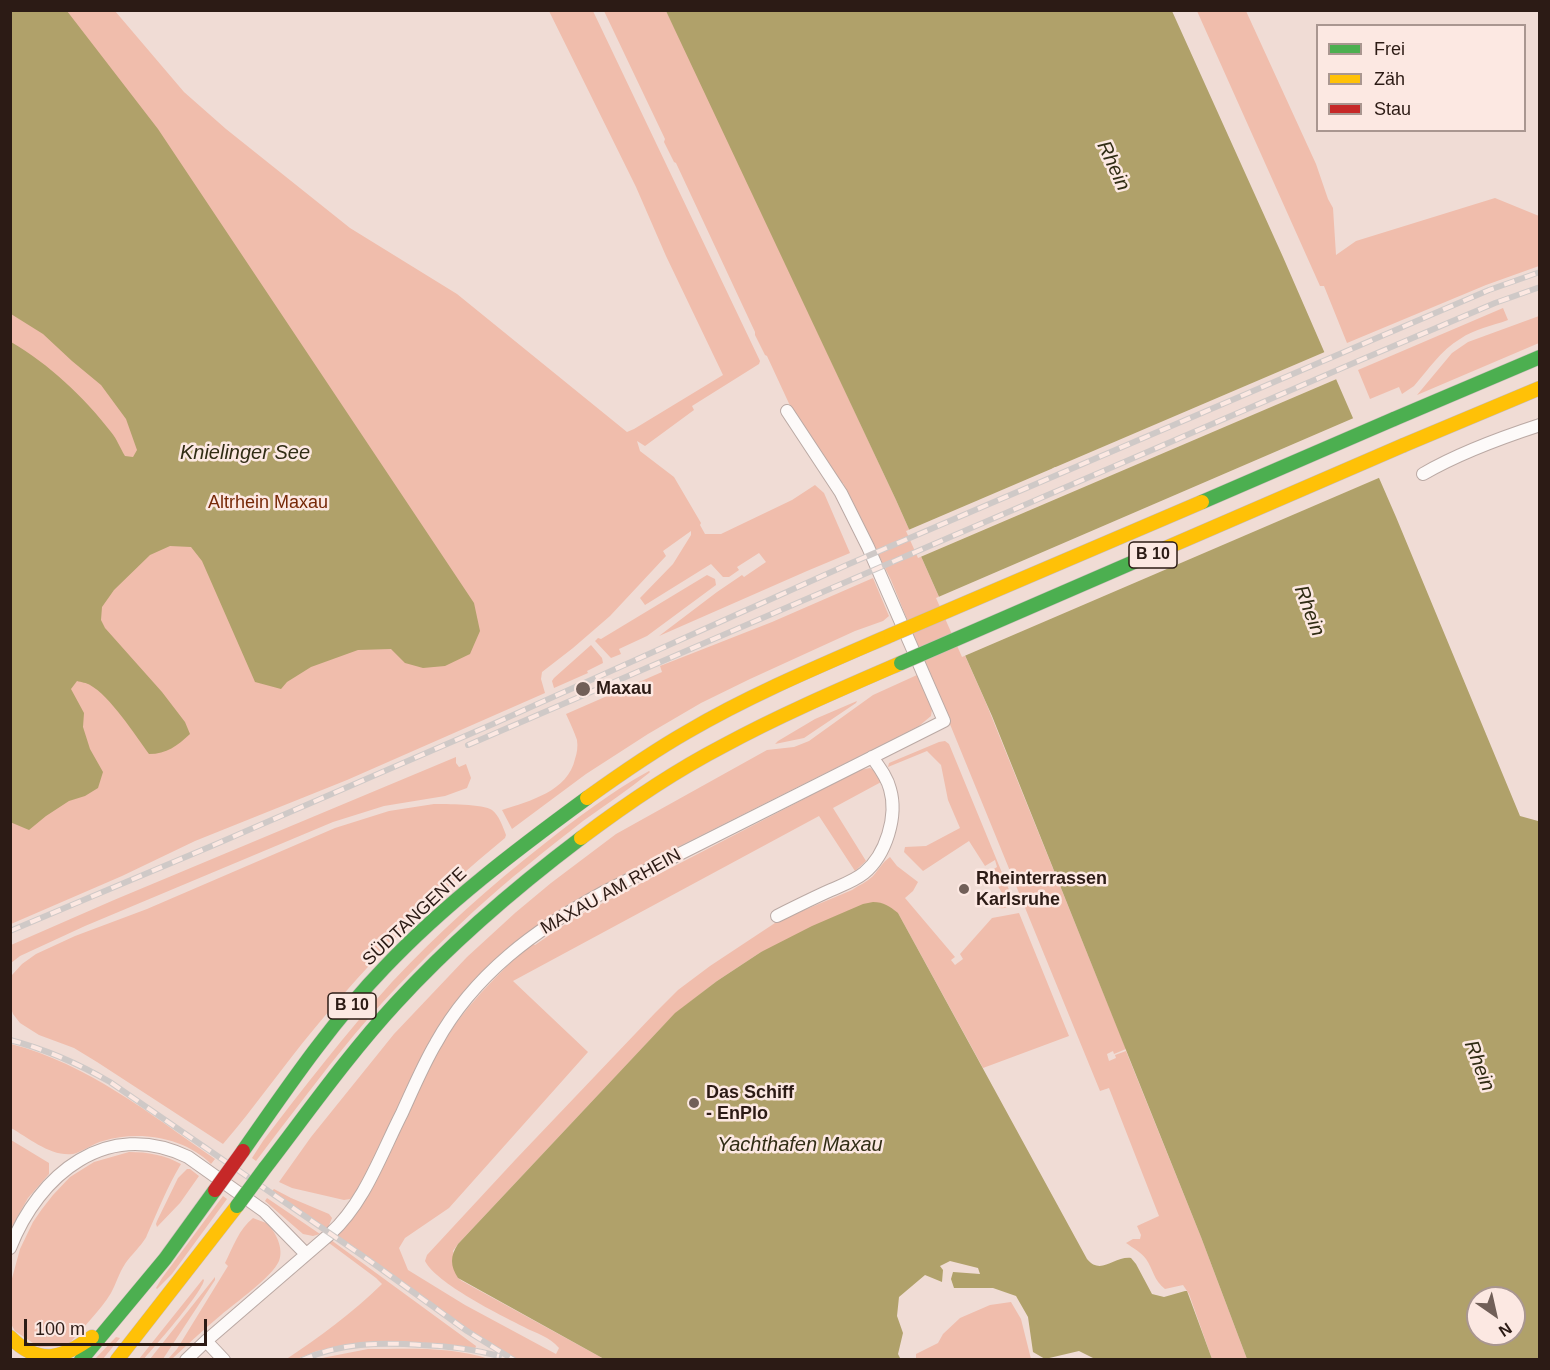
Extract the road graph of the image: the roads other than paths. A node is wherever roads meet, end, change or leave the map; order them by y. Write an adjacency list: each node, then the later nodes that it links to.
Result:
1 (1539, 357): 10 (highway, SÜDTANGENTE / B 10, bridge)
2 (1539, 388): 14 (highway, B 10, bridge)
3 (787, 411): 6 (street, MAXAU AM RHEIN)
4 (1539, 425): 5 (street)
5 (1423, 474)
6 (872, 757): 7 (street); 9 (street, MAXAU AM RHEIN)
7 (777, 916)
8 (10, 1248): 9 (street)
9 (306, 1254): 12 (street, MAXAU AM RHEIN)
10 (116, 1319): 11 (highway); 13 (highway, SÜDTANGENTE / B 10)
11 (10, 1337)
12 (206, 1341): 15 (street, MAXAU AM RHEIN); 16 (street)
13 (81, 1359)
14 (117, 1359)
15 (186, 1359)
16 (224, 1359)

